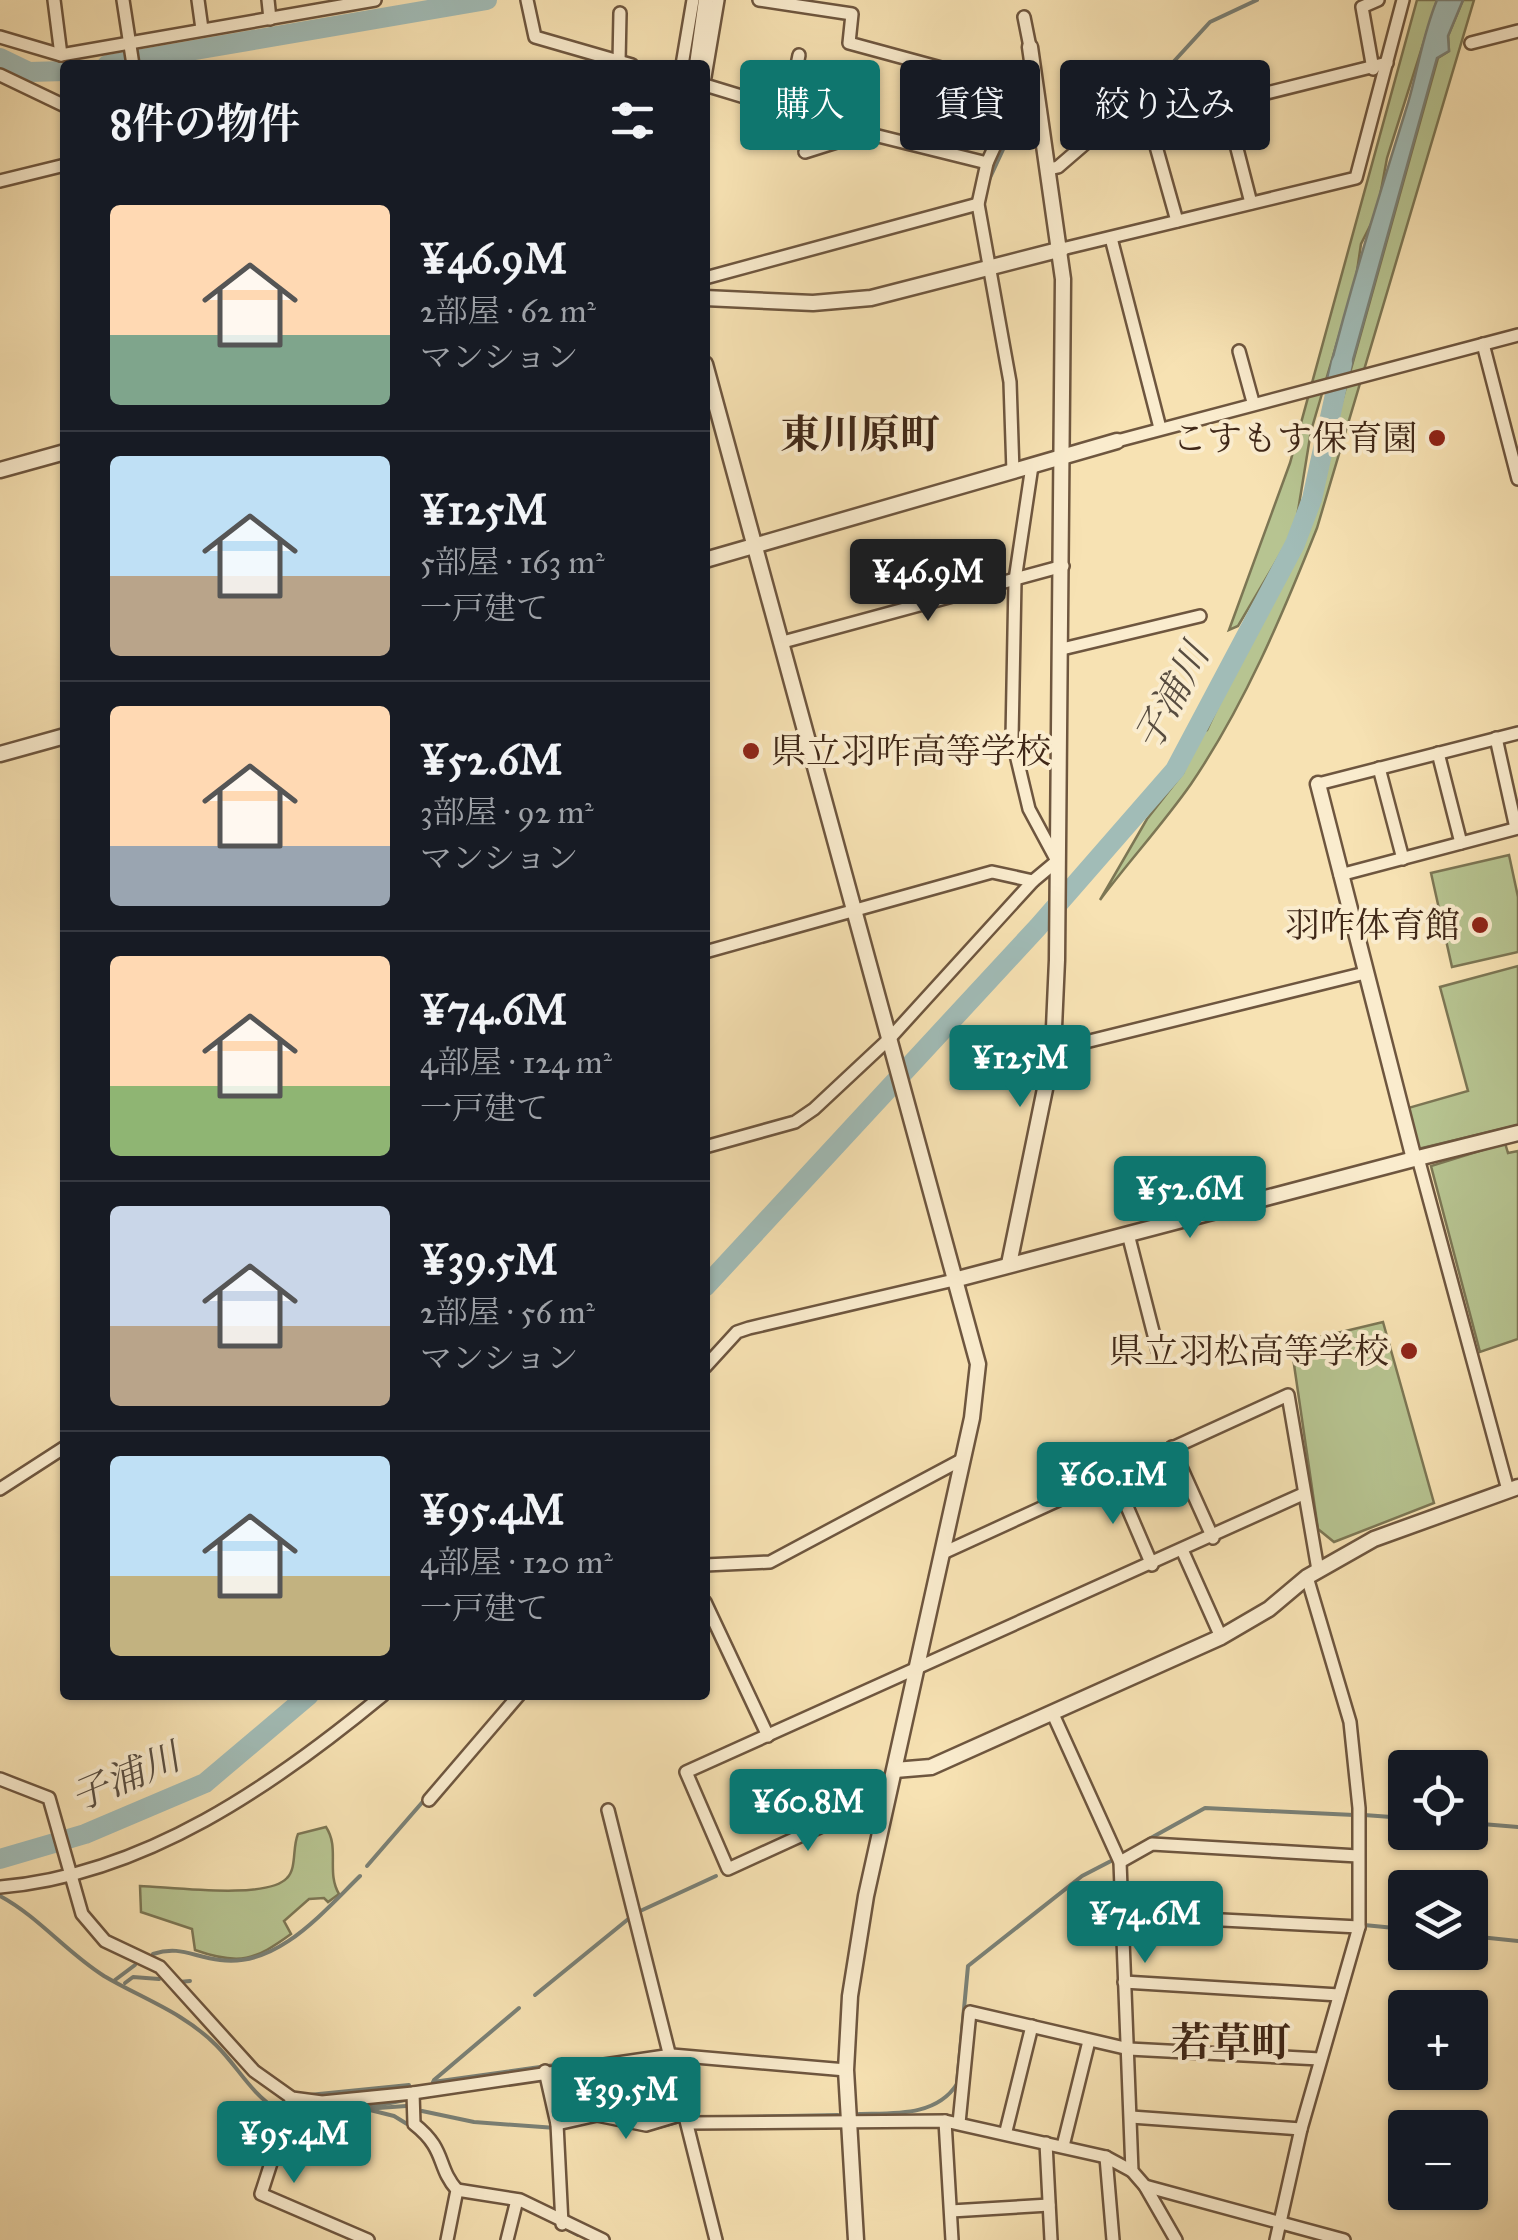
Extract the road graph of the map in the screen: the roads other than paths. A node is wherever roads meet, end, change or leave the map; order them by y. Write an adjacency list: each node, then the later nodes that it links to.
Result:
1 (54, 0): 22 (street)
2 (122, 0): 20 (street)
3 (198, 0): 16 (street)
4 (268, 0): 15 (street)
5 (375, 0): 15 (street)
6 (693, 0): 27 (street)
7 (706, 0): 28 (street)
8 (718, 0): 29 (street)
9 (760, 0): 31 (street)
10 (1378, 0): 34 (street)
11 (1403, 0): 33 (street)
12 (528, 4): 25 (street)
13 (620, 14): 26 (street)
14 (1024, 17): 21 (street)
15 (270, 19): 16 (street)
16 (202, 29): 20 (street)
17 (1518, 31): 19 (street)
18 (0, 37): 22 (street)
19 (1472, 42)
20 (130, 44): 22 (street); 24 (street)
21 (1030, 46): 32 (street)
22 (61, 55)
23 (798, 55): 30 (street)
24 (133, 60)
25 (616, 60)
26 (626, 60)
27 (683, 60)
28 (698, 60)
29 (708, 60)
30 (797, 60)
31 (910, 60)
32 (1032, 60)
33 (1387, 63): 34 (street); 52 (street)
34 (1373, 68): 38 (street)
35 (0, 74): 39 (street)
36 (710, 83): 37 (street)
37 (740, 93)
38 (1270, 95)
39 (60, 104)
40 (1040, 110): 50 (street)
41 (880, 137): 48 (street)
42 (812, 150): 47 (street)
43 (993, 150): 48 (street)
44 (1078, 150): 50 (street)
45 (1157, 150): 54 (street)
46 (1238, 150): 52 (street)
47 (806, 152)
48 (987, 163): 53 (street)
49 (60, 166): 51 (street)
50 (1050, 168): 56 (street)
51 (0, 181)
52 (1252, 203): 54 (street)
53 (978, 204): 57 (street); 58 (street)
54 (1176, 221): 55 (street)
55 (1111, 238): 56 (street); 65 (street)
56 (1062, 249): 57 (street); 68 (street)
57 (991, 269): 59 (street); 71 (street)
58 (710, 277)
59 (710, 298)
60 (1518, 335): 61 (street)
61 (1483, 344): 64 (street); 72 (street)
62 (1240, 351): 64 (street)
63 (710, 382): 73 (street)
64 (1254, 402): 65 (street)
65 (1160, 428): 66 (street)
66 (1117, 441): 68 (street)
67 (60, 453): 70 (street)
68 (1063, 456): 69 (street); 75 (street)
69 (1032, 466): 71 (street); 76 (street)
70 (0, 470)
71 (1013, 472): 73 (street)
72 (1518, 479)
73 (756, 547): 74 (street); 78 (street)
74 (710, 559)
75 (1063, 566): 76 (street); 79 (street)
76 (1016, 580): 78 (street); 90 (street)
77 (1200, 616): 79 (street)
78 (783, 642): 93 (street)
79 (1062, 649): 90 (street)
80 (1518, 733): 82 (street)
81 (60, 737): 84 (street)
82 (1496, 738): 83 (street); 87 (street)
83 (1438, 753): 85 (street); 88 (street)
84 (0, 754)
85 (1379, 768): 86 (street); 89 (street)
86 (1318, 784): 91 (street)
87 (1517, 828): 88 (street)
88 (1461, 842): 89 (street)
89 (1403, 858): 91 (street)
90 (1058, 861): 92 (street); 97 (street)
91 (1340, 875): 95 (street)
92 (1032, 881): 93 (street); 96 (street)
93 (855, 912): 94 (street); 96 (street)
94 (710, 951)
95 (1365, 973): 97 (street); 100 (street)
96 (891, 1043): 99 (street); 103 (street)
97 (1053, 1050): 102 (street)
98 (1518, 1133): 100 (street)
99 (710, 1146)
100 (1416, 1159): 101 (street); 111 (street)
101 (1128, 1234): 102 (street); 104 (street)
102 (1008, 1264): 103 (street)
103 (954, 1280): 105 (street); 108 (street)
104 (1158, 1350)
105 (710, 1357)
106 (1172, 1447): 109 (street); 112 (street); 113 (street)
107 (60, 1450): 110 (street)
108 (963, 1459): 115 (street); 117 (street)
109 (1113, 1474): 115 (street); 116 (street)
110 (0, 1488)
111 (1513, 1489): 118 (street)
112 (1303, 1494): 113 (street); 118 (street)
113 (1213, 1538): 114 (street)
114 (1183, 1552): 116 (street); 120 (street)
115 (942, 1554): 121 (street)
116 (1152, 1565): 121 (street)
117 (710, 1566)
118 (1312, 1573): 120 (street); 131 (street)
119 (710, 1613): 125 (street)
120 (1221, 1637): 124 (street)
121 (916, 1671): 125 (street); 126 (street)
122 (377, 1700): 133 (street)
123 (515, 1700): 128 (street)
124 (1052, 1712): 126 (street); 132 (street)
125 (768, 1736): 129 (street)
126 (895, 1770): 129 (street)
127 (0, 1779): 133 (street)
128 (429, 1800)
129 (886, 1809): 144 (street)
130 (608, 1810): 142 (street)
131 (1358, 1856): 132 (street); 136 (street)
132 (1120, 1862): 135 (street)
133 (70, 1872): 134 (street); 147 (street)
134 (0, 1886)
135 (1123, 1916): 136 (street); 137 (street)
136 (1358, 1927): 138 (street)
137 (1124, 1982): 138 (street); 141 (street)
138 (1338, 1995): 143 (street)
139 (1032, 2026): 140 (street); 152 (street); 155 (street)
140 (1089, 2042): 141 (street); 157 (street)
141 (1128, 2049): 143 (street); 148 (street)
142 (672, 2056): 144 (street); 145 (street); 149 (street)
143 (1320, 2059): 154 (street)
144 (846, 2070): 151 (street)
145 (545, 2071): 146 (street); 153 (street)
146 (413, 2093): 147 (street); 161 (street)
147 (292, 2098): 168 (street)
148 (1132, 2117): 154 (street); 159 (street)
149 (687, 2118): 151 (street); 153 (street); 172 (street)
150 (945, 2120): 151 (street); 152 (street); 164 (street)
151 (848, 2122): 173 (street)
152 (959, 2122): 155 (street)
153 (558, 2124): 165 (street)
154 (1301, 2129): 166 (street)
155 (1006, 2131): 156 (street)
156 (1046, 2143): 157 (street); 163 (street)
157 (1063, 2146): 158 (street)
158 (1106, 2158): 159 (street); 176 (street)
159 (1132, 2172): 160 (street)
160 (1145, 2186): 166 (street); 177 (street)
161 (457, 2190): 162 (street); 169 (street)
162 (517, 2200): 165 (street); 170 (street)
163 (1049, 2205): 164 (street); 175 (street)
164 (950, 2211): 174 (street)
165 (562, 2224): 167 (street)
166 (1277, 2224): 178 (street); 179 (street)
167 (581, 2236): 171 (street)
168 (368, 2240)
169 (447, 2240)
170 (507, 2240)
171 (603, 2240)
172 (716, 2240)
173 (856, 2240)
174 (952, 2240)
175 (1051, 2240)
176 (1113, 2240)
177 (1176, 2240)
178 (1276, 2240)
179 (1344, 2240)

